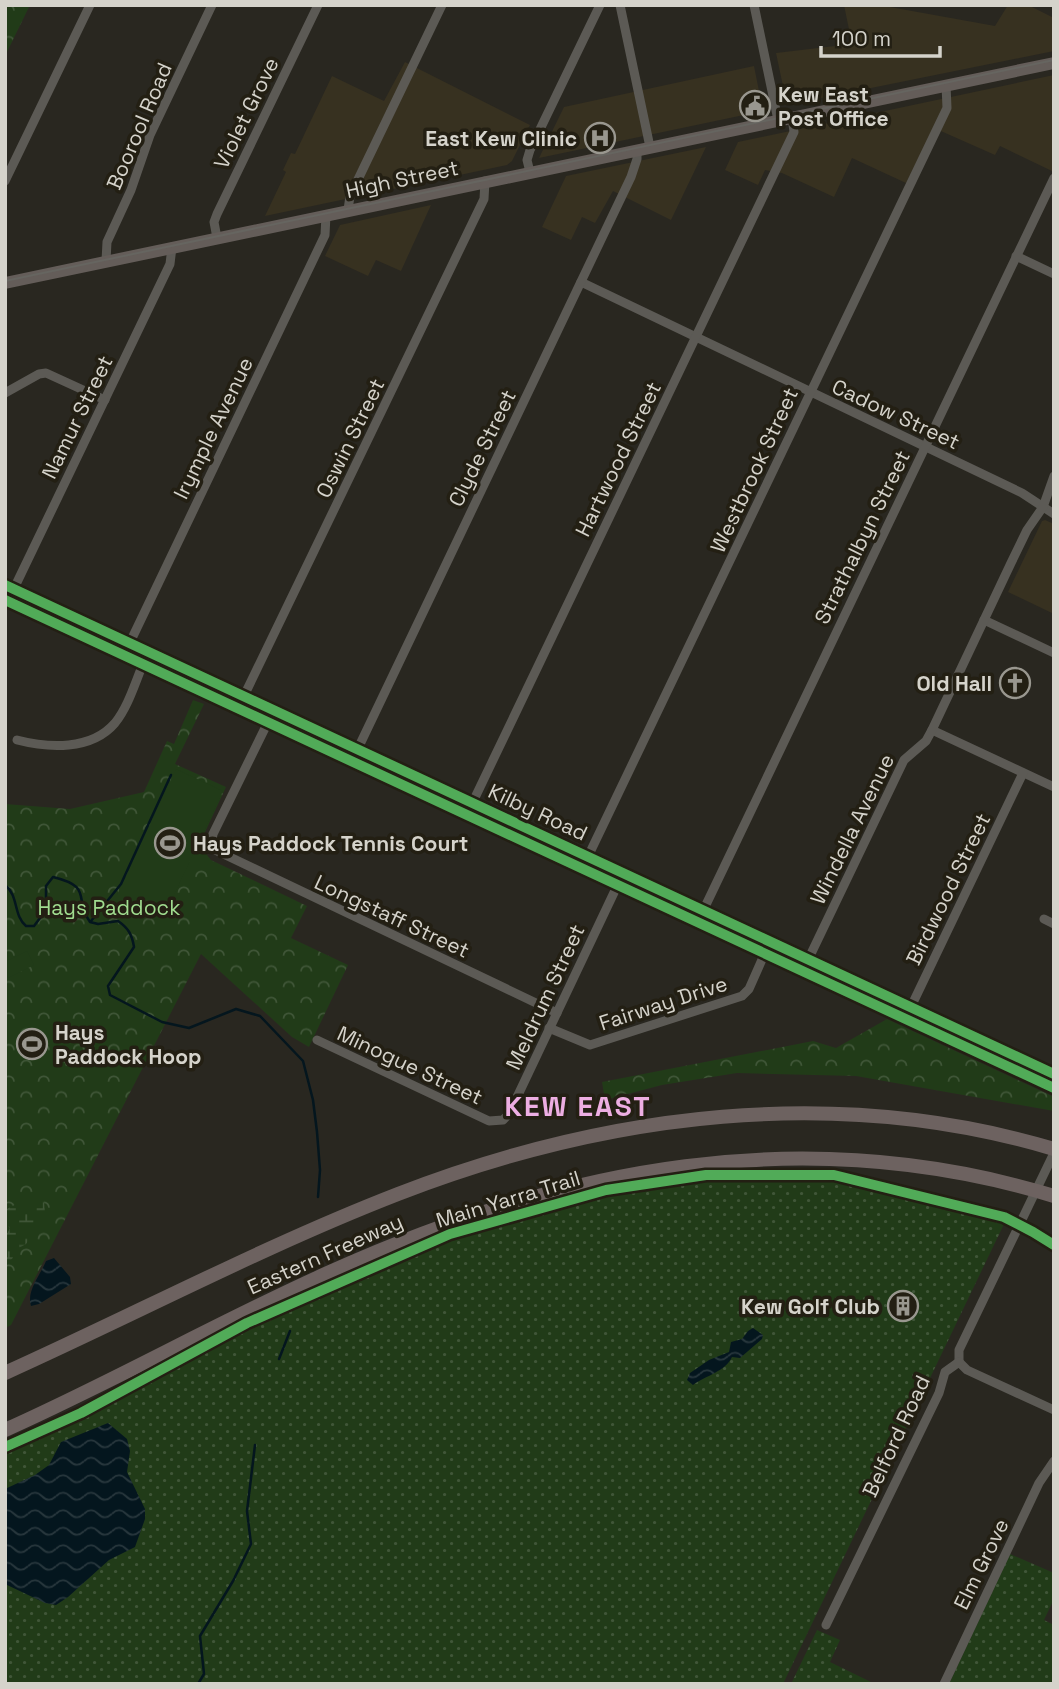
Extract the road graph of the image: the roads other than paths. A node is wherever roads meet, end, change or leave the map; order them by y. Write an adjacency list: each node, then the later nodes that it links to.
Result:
1 (90, 5): 16 (street)
2 (318, 5): 20 (street, Violet Grove)
3 (442, 5): 18 (street)
4 (600, 5): 14 (street)
5 (621, 5): 12 (street)
6 (754, 5): 11 (street)
7 (211, 6): 23 (street, Boorool Road)
8 (1054, 63): 9 (main road, High Street)
9 (946, 85): 10 (main road, High Street); 29 (street, Westbrook Street)
10 (793, 117): 11 (main road, High Street); 27 (street, Hartwood Street)
11 (778, 120): 12 (main road, High Street)
12 (650, 147): 13 (main road, High Street)
13 (637, 150): 14 (main road, High Street); 25 (street, Clyde Street)
14 (530, 172): 17 (main road, High Street)
15 (1054, 178): 22 (street, Strathalbyn Street)
16 (5, 181)
17 (485, 181): 18 (main road, High Street); 42 (street, Oswin Street)
18 (348, 210): 19 (main road, High Street)
19 (326, 215): 20 (main road, High Street); 38 (street, Irymple Avenue)
20 (217, 238): 21 (main road, High Street)
21 (172, 247): 23 (main road, High Street); 30 (street, Namur Street)
22 (1016, 256): 24 (street); 31 (street, Strathalbyn Street)
23 (106, 261): 26 (main road, High Street)
24 (1054, 274)
25 (580, 282): 27 (street, Cadow Street); 47 (street, Clyde Street)
26 (5, 283)
27 (695, 337): 29 (street, Cadow Street); 51 (street, Hartwood Street)
28 (5, 393): 30 (street)
29 (810, 393): 31 (street, Cadow Street); 53 (street, Westbrook Street)
30 (105, 400): 35 (street, Namur Street)
31 (925, 447): 33 (street, Cadow Street); 57 (street, Strathalbyn Street)
32 (1053, 477): 33 (street, Windella Avenue)
33 (1040, 504): 34 (street, Cadow Street); 37 (street, Windella Avenue)
34 (1054, 514)
35 (10, 587): 36 (street, Namur Street); 38 (street, Kilby Road)
36 (7, 601): 40 (street, Kilby Road)
37 (984, 620): 39 (street); 45 (street, Windella Avenue)
38 (129, 642): 40 (street, Irymple Avenue); 42 (street, Kilby Road)
39 (1054, 653)
40 (124, 655): 41 (street, Kilby Road)
41 (143, 664): 43 (street, Kilby Road); 46 (street)
42 (245, 696): 43 (street, Oswin Street); 47 (street, Kilby Road)
43 (236, 707): 44 (street, Kilby Road)
44 (268, 722): 48 (street, Kilby Road); 63 (street, Longstaff Street)
45 (932, 730): 49 (street); 61 (street, Windella Avenue)
46 (17, 740)
47 (357, 749): 48 (street, Clyde Street); 51 (street, Kilby Road)
48 (352, 761): 52 (street, Kilby Road)
49 (1023, 773): 50 (street); 62 (street, Birdwood Street)
50 (1054, 787)
51 (472, 803): 52 (street, Hartwood Street); 53 (street, Kilby Road)
52 (467, 815): 54 (street, Kilby Road)
53 (588, 857): 54 (street, Westbrook Street); 55 (street, Kilby Road)
54 (582, 869): 56 (street, Kilby Road)
55 (623, 873): 56 (street, Meldrum Street); 57 (street, Kilby Road)
56 (618, 886): 60 (street, Kilby Road); 63 (street, Meldrum Street)
57 (703, 911): 61 (street, Kilby Road)
58 (1044, 919): 59 (street)
59 (1054, 924)
60 (764, 955): 64 (street, Kilby Road); 65 (street, Fairway Drive)
61 (808, 960): 62 (street, Kilby Road)
62 (910, 1008): 64 (street, Birdwood Street); 67 (street, Kilby Road)
63 (557, 1013): 65 (street, Meldrum Street)
64 (904, 1020): 68 (street, Kilby Road)
65 (549, 1028): 69 (street, Meldrum Street)
66 (317, 1040): 69 (street, Minogue Street)
67 (1054, 1074)
68 (1054, 1088)
69 (489, 1121)
70 (1054, 1151): 72 (highway, Eastern Freeway); 73 (street, Belford Road)
71 (1054, 1196): 77 (highway, Eastern Freeway)
72 (108, 1325): 74 (highway); 75 (highway, Eastern Freeway)
73 (959, 1362): 76 (street); 79 (street, Belford Road)
74 (5, 1364)
75 (5, 1373)
76 (1054, 1410)
77 (5, 1430)
78 (1054, 1461): 80 (street, Elm Grove)
79 (826, 1625)
80 (944, 1684)

